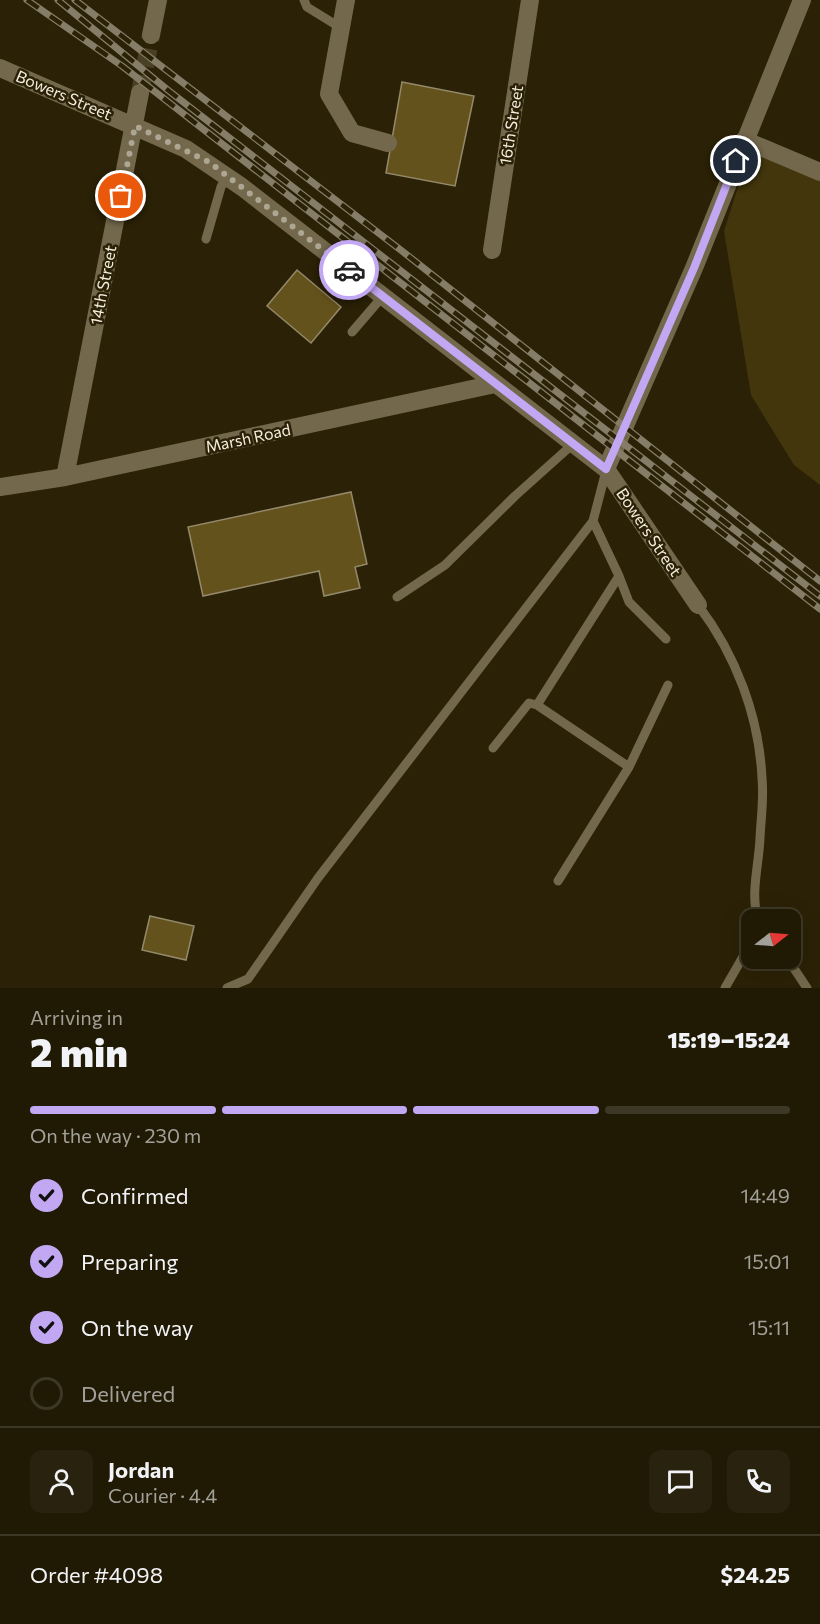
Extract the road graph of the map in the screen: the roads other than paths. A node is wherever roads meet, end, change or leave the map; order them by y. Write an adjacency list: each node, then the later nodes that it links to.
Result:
1 (158, 0): 7 (street)
2 (304, 0): 6 (lane)
3 (346, 0): 6 (street)
4 (530, 0): 16 (street, 16th Street)
5 (802, 0): 11 (street)
6 (341, 28): 12 (street)
7 (151, 35)
8 (0, 68): 10 (street, Bowers Street)
9 (140, 93): 10 (street, 14th Street)
10 (135, 126): 14 (street, Bowers Street); 22 (street, 14th Street)
11 (744, 140): 13 (street); 21 (street)
12 (388, 142)
13 (820, 172)
14 (227, 176): 15 (lane); 17 (street, Bowers Street)
15 (206, 239)
16 (492, 250)
17 (383, 296): 18 (lane); 19 (street, Bowers Street)
18 (352, 332)
19 (495, 384): 20 (street, Bowers Street); 22 (street, Marsh Road)
20 (573, 444): 21 (street, Bowers Street); 26 (lane)
21 (606, 469): 24 (lane); 27 (street, Bowers Street)
22 (65, 477): 23 (street, Marsh Road)
23 (0, 487)
24 (593, 521): 25 (lane); 37 (lane)
25 (619, 576): 28 (lane); 30 (lane)
26 (397, 597)
27 (698, 605): 34 (lane)
28 (666, 639)
29 (668, 685): 32 (lane)
30 (537, 705): 31 (lane); 32 (lane)
31 (492, 748)
32 (628, 767): 33 (lane)
33 (558, 881)
34 (756, 909)
35 (741, 960): 38 (lane)
36 (794, 969): 39 (lane)
37 (227, 988)
38 (724, 988)
39 (807, 988)

